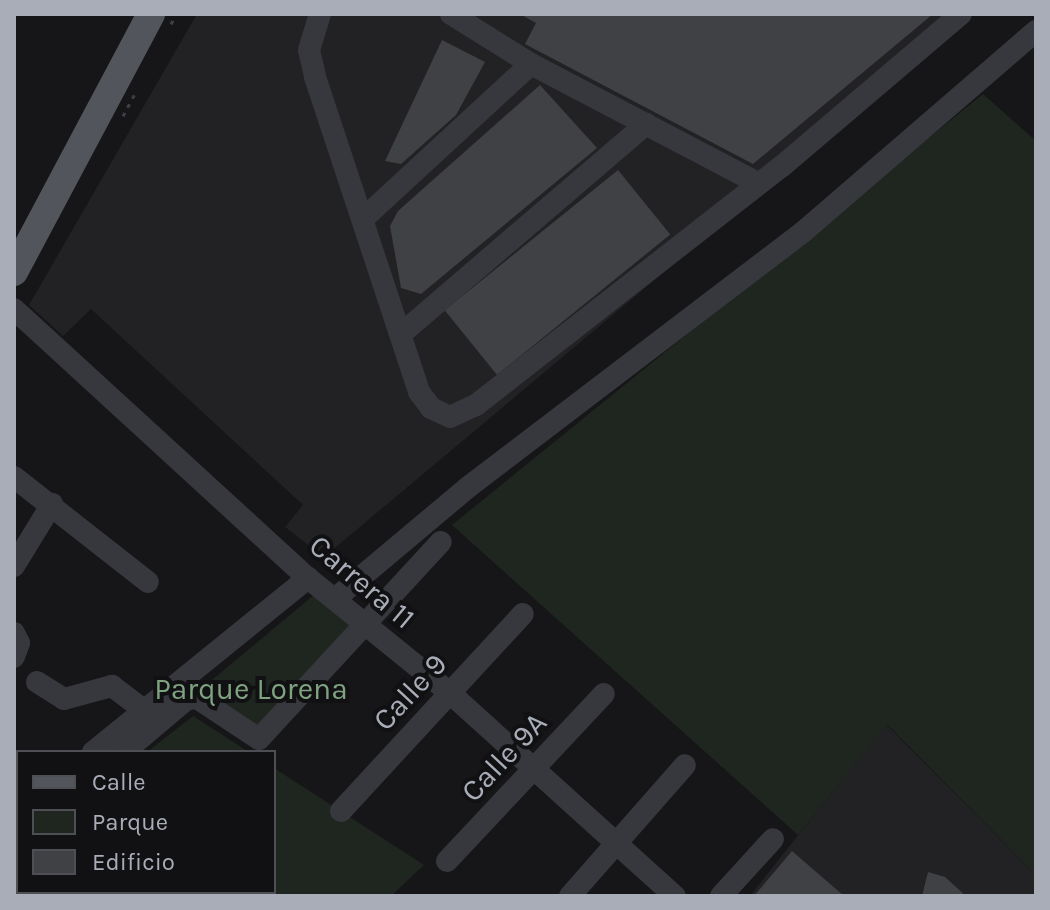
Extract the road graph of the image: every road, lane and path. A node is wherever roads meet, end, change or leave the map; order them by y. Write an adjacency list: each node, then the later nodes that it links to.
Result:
1 (151, 14): 10 (main road)
2 (320, 14): 9 (street)
3 (451, 14): 6 (street)
4 (961, 14): 8 (street)
5 (1036, 31): 19 (street)
6 (531, 64): 7 (street); 9 (street)
7 (646, 124): 8 (street); 12 (street)
8 (756, 182): 12 (street)
9 (364, 218): 12 (street)
10 (14, 272)
11 (14, 309): 17 (street, Carrera 11)
12 (401, 334)
13 (14, 477): 14 (street)
14 (52, 504): 16 (street); 18 (street)
15 (441, 542): 21 (street)
16 (14, 566)
17 (308, 578): 19 (street, Carrera 11); 27 (street)
18 (148, 582)
19 (336, 598): 21 (street, Carrera 11)
20 (523, 614): 25 (street, Calle 9)
21 (366, 626): 25 (street, Carrera 11); 29 (street)
22 (14, 633): 23 (street)
23 (14, 657)
24 (37, 682): 27 (street)
25 (450, 693): 31 (street, Carrera 11); 32 (street, Calle 9)
26 (604, 694): 31 (street, Calle 9A)
27 (145, 711): 28 (street)
28 (96, 750)
29 (126, 750)
30 (685, 765): 34 (street)
31 (534, 769): 34 (street, Carrera 11); 35 (street, Calle 9A)
32 (341, 811)
33 (773, 839): 38 (street)
34 (619, 845): 36 (street); 37 (street, Carrera 11)
35 (447, 861)
36 (570, 896)
37 (675, 896)
38 (721, 896)

